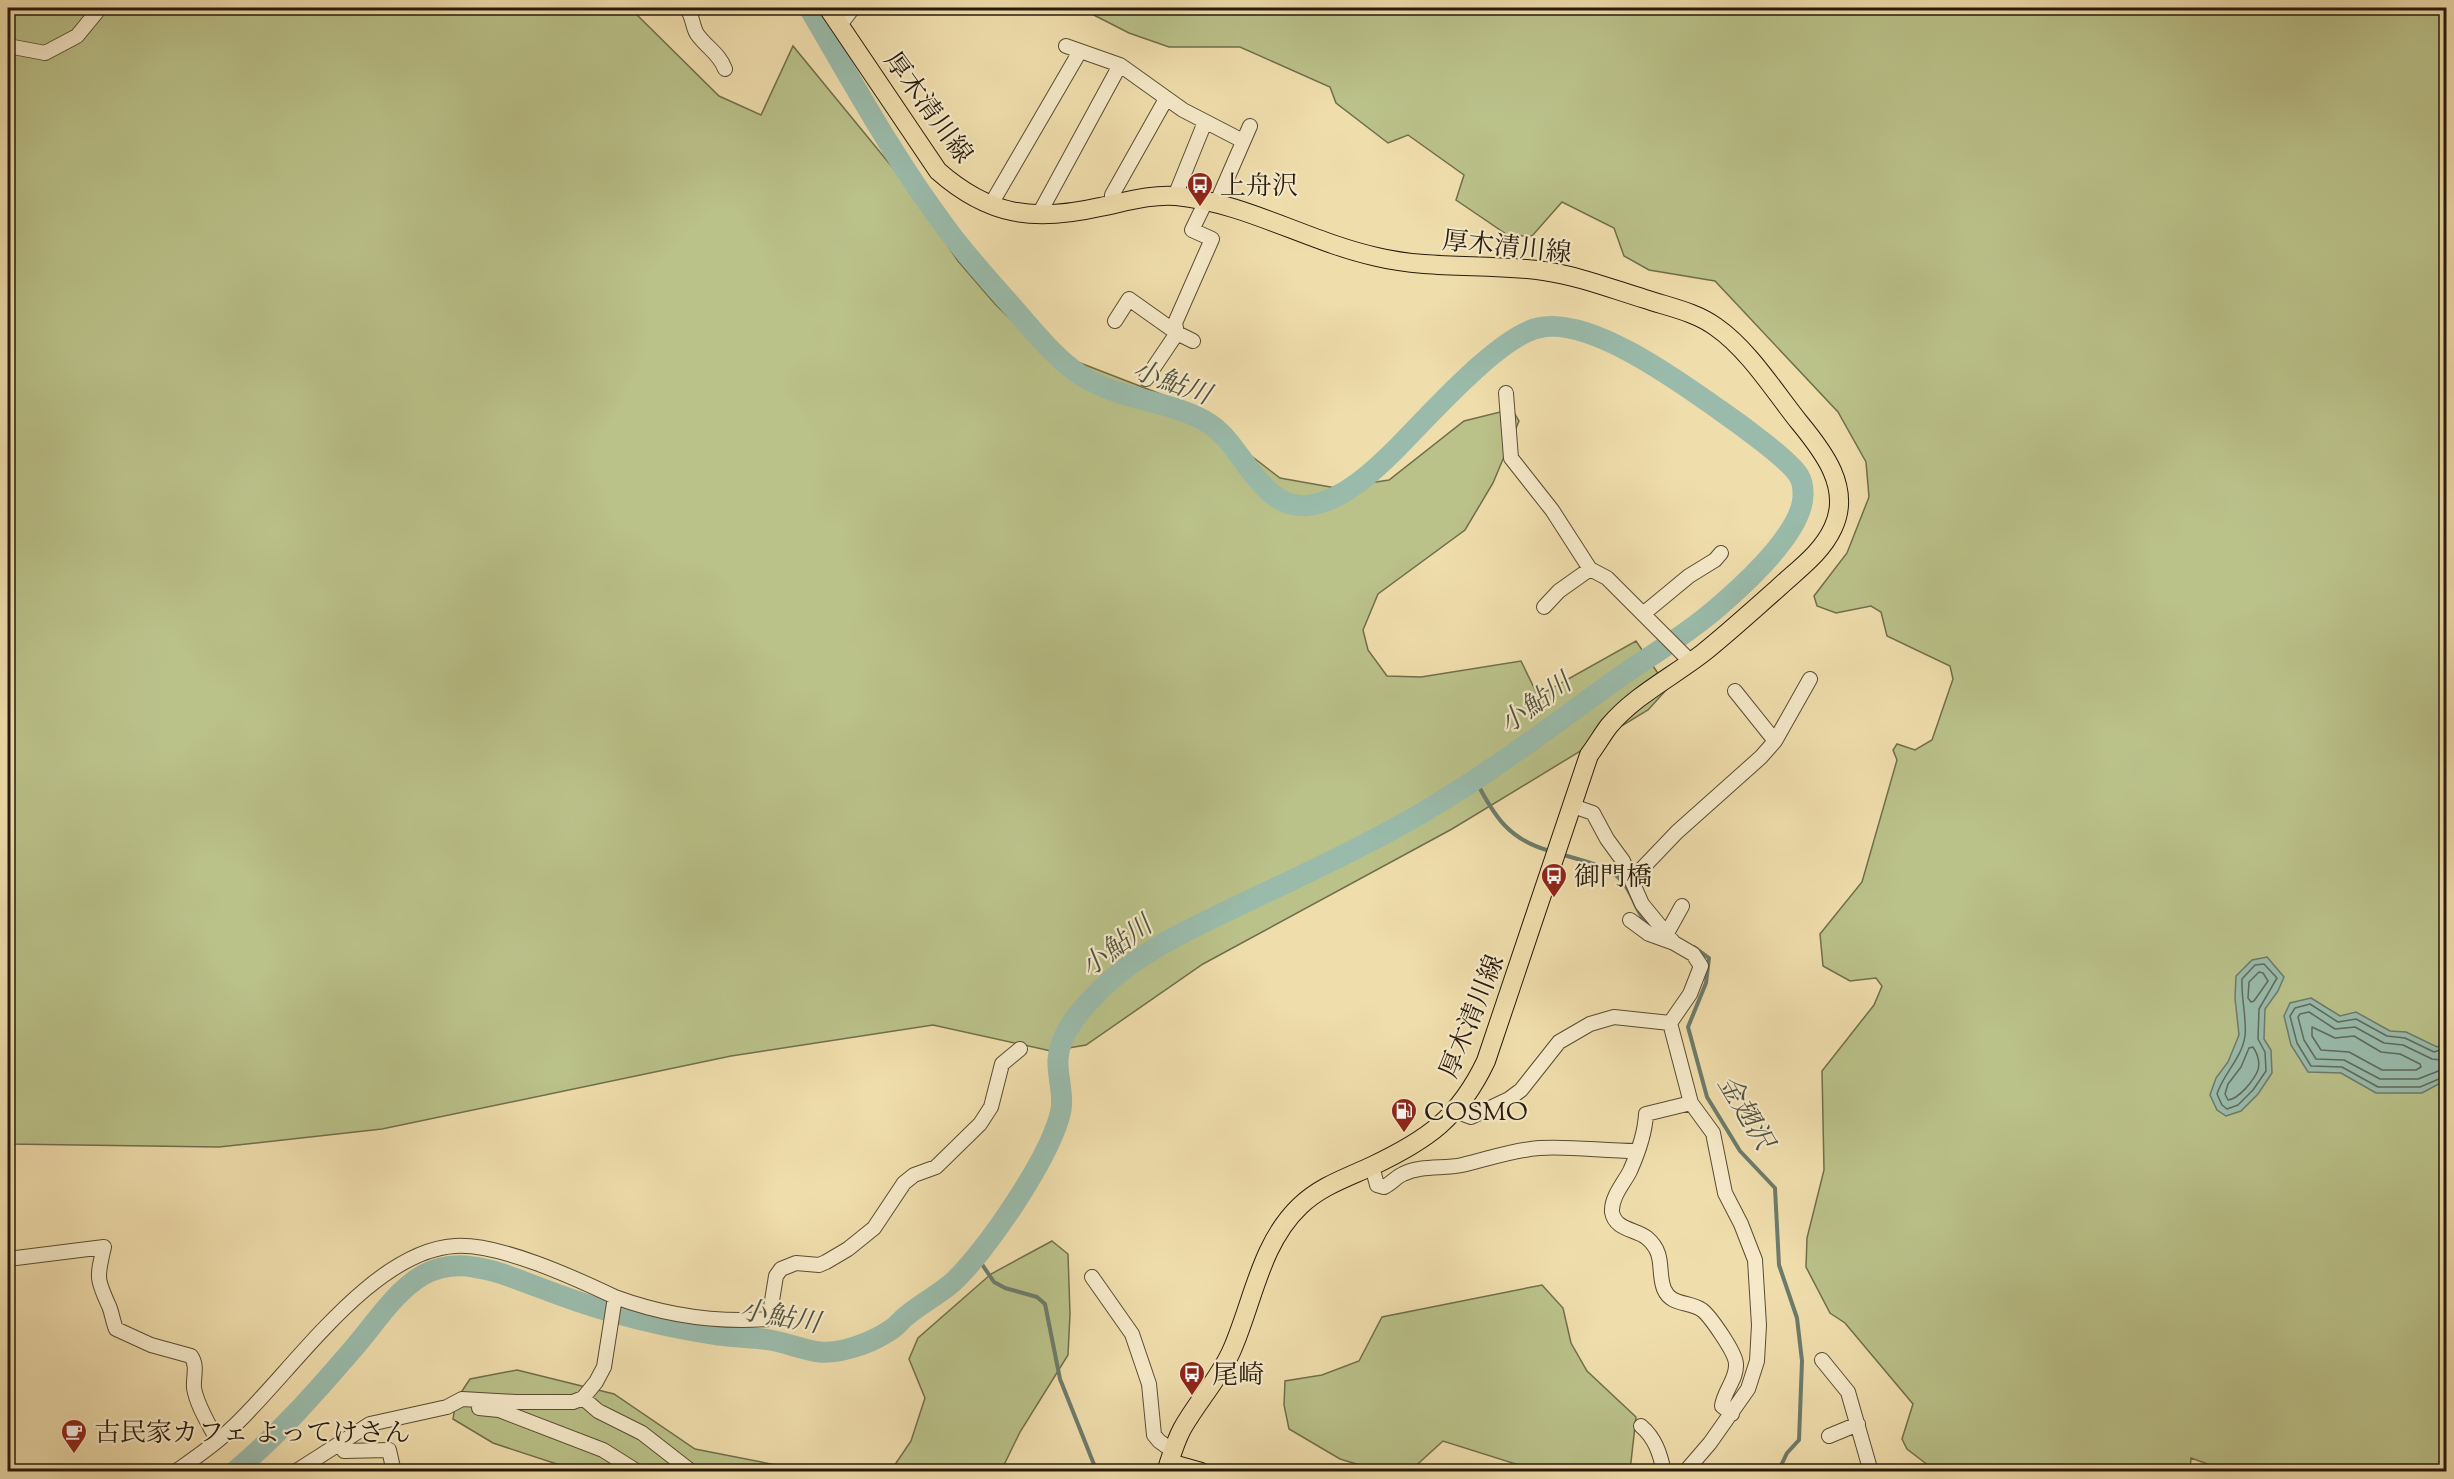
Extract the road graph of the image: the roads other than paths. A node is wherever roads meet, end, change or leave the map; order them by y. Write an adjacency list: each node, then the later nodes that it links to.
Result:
1 (100, 8): 6 (street)
2 (686, 8): 10 (street)
3 (828, 8): 5 (main road, 厚木清川線)
4 (853, 8): 5 (street)
5 (840, 26): 18 (main road, 厚木清川線)
6 (8, 46)
7 (1066, 46): 8 (street)
8 (1079, 52): 9 (street); 18 (street)
9 (1120, 66): 11 (street); 19 (street)
10 (725, 69)
11 (1166, 99): 12 (street); 17 (street)
12 (1205, 122): 14 (street); 15 (street)
13 (1250, 126): 14 (street)
14 (1243, 141): 16 (street)
15 (1176, 196): 16 (main road, 厚木清川線); 17 (main road, 厚木清川線)
16 (1211, 202): 21 (street); 29 (main road, 厚木清川線)
17 (1112, 204): 19 (main road, 厚木清川線)
18 (990, 206): 19 (main road, 厚木清川線)
19 (1039, 214)
20 (1115, 321): 21 (street)
21 (1176, 333): 22 (street); 23 (street)
22 (1193, 341)
23 (1146, 379)
24 (1506, 393): 26 (street)
25 (1721, 553): 28 (street)
26 (1590, 569): 27 (street); 28 (street)
27 (1544, 607)
28 (1645, 616): 29 (street)
29 (1691, 662): 33 (main road, 厚木清川線)
30 (1810, 679): 32 (street)
31 (1735, 692): 32 (street)
32 (1775, 741): 34 (street)
33 (1573, 806): 34 (street); 41 (main road, 厚木清川線)
34 (1632, 879): 37 (street)
35 (1682, 906): 37 (street)
36 (1630, 920): 37 (street)
37 (1671, 938): 38 (street)
38 (1671, 1023): 40 (street); 41 (street)
39 (1020, 1049): 46 (street)
40 (1691, 1103): 42 (street); 50 (street)
41 (1455, 1111): 43 (main road, 厚木清川線)
42 (1636, 1151): 43 (street); 50 (street)
43 (1372, 1166): 56 (main road, 厚木清川線)
44 (8, 1259): 54 (street)
45 (1092, 1277): 56 (street)
46 (615, 1298): 48 (street); 54 (street)
47 (1822, 1360): 51 (street)
48 (583, 1398): 49 (street); 61 (street)
49 (447, 1407): 58 (street); 60 (street)
50 (1732, 1414): 64 (street)
51 (1858, 1424): 53 (street); 65 (street)
52 (1641, 1425): 63 (street)
53 (1829, 1436)
54 (217, 1440): 57 (street)
55 (344, 1451): 59 (street)
56 (1169, 1462): 62 (main road)
57 (175, 1472)
58 (295, 1472)
59 (394, 1472)
60 (638, 1472)
61 (692, 1472)
62 (1201, 1472)
63 (1664, 1472)
64 (1684, 1472)
65 (1871, 1472)

